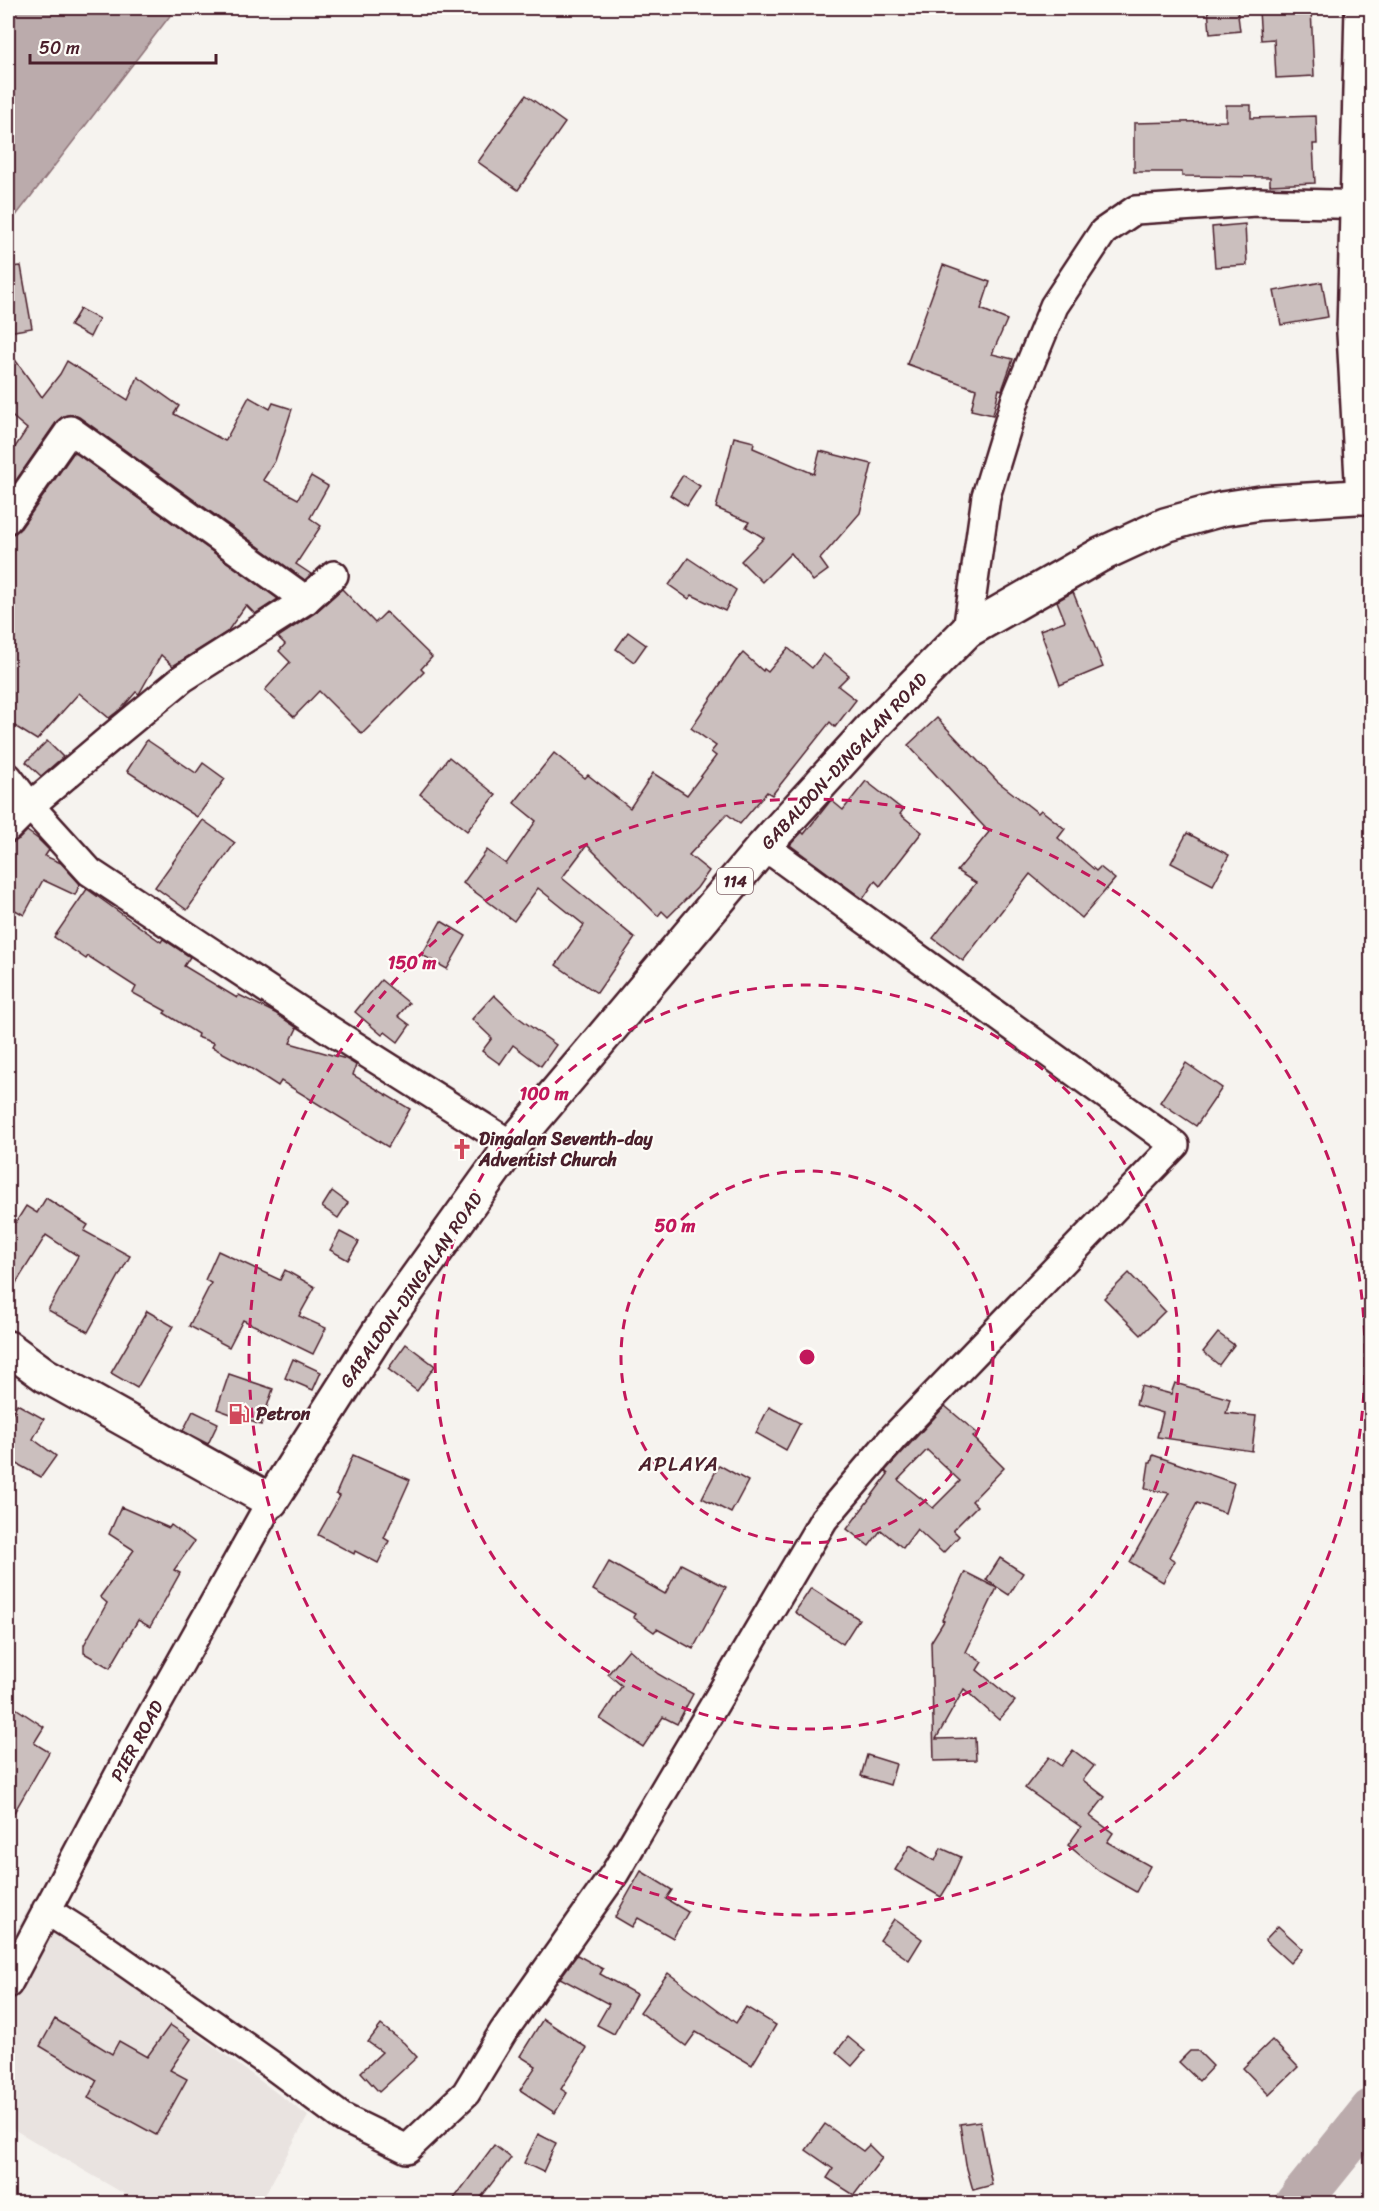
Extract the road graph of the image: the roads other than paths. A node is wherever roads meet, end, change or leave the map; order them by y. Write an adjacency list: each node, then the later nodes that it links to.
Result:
1 (1362, 8): 2 (main road)
2 (1365, 205): 3 (main road); 7 (street)
3 (1367, 497): 7 (main road, GABALDON-DINGALAN ROAD / 114)
4 (8, 519): 6 (street)
5 (334, 575): 6 (street)
6 (306, 600): 9 (street)
7 (967, 631): 11 (main road, GABALDON-DINGALAN ROAD / 114)
8 (8, 777): 9 (street)
9 (30, 806): 10 (street); 12 (street)
10 (8, 828)
11 (764, 846): 12 (main road, GABALDON-DINGALAN ROAD / 114); 15 (street)
12 (512, 1144): 14 (main road, GABALDON-DINGALAN ROAD / 114)
13 (8, 1348): 14 (main road)
14 (271, 1501): 15 (street, PIER ROAD)
15 (46, 1910): 16 (street, PIER ROAD)
16 (8, 1984)

